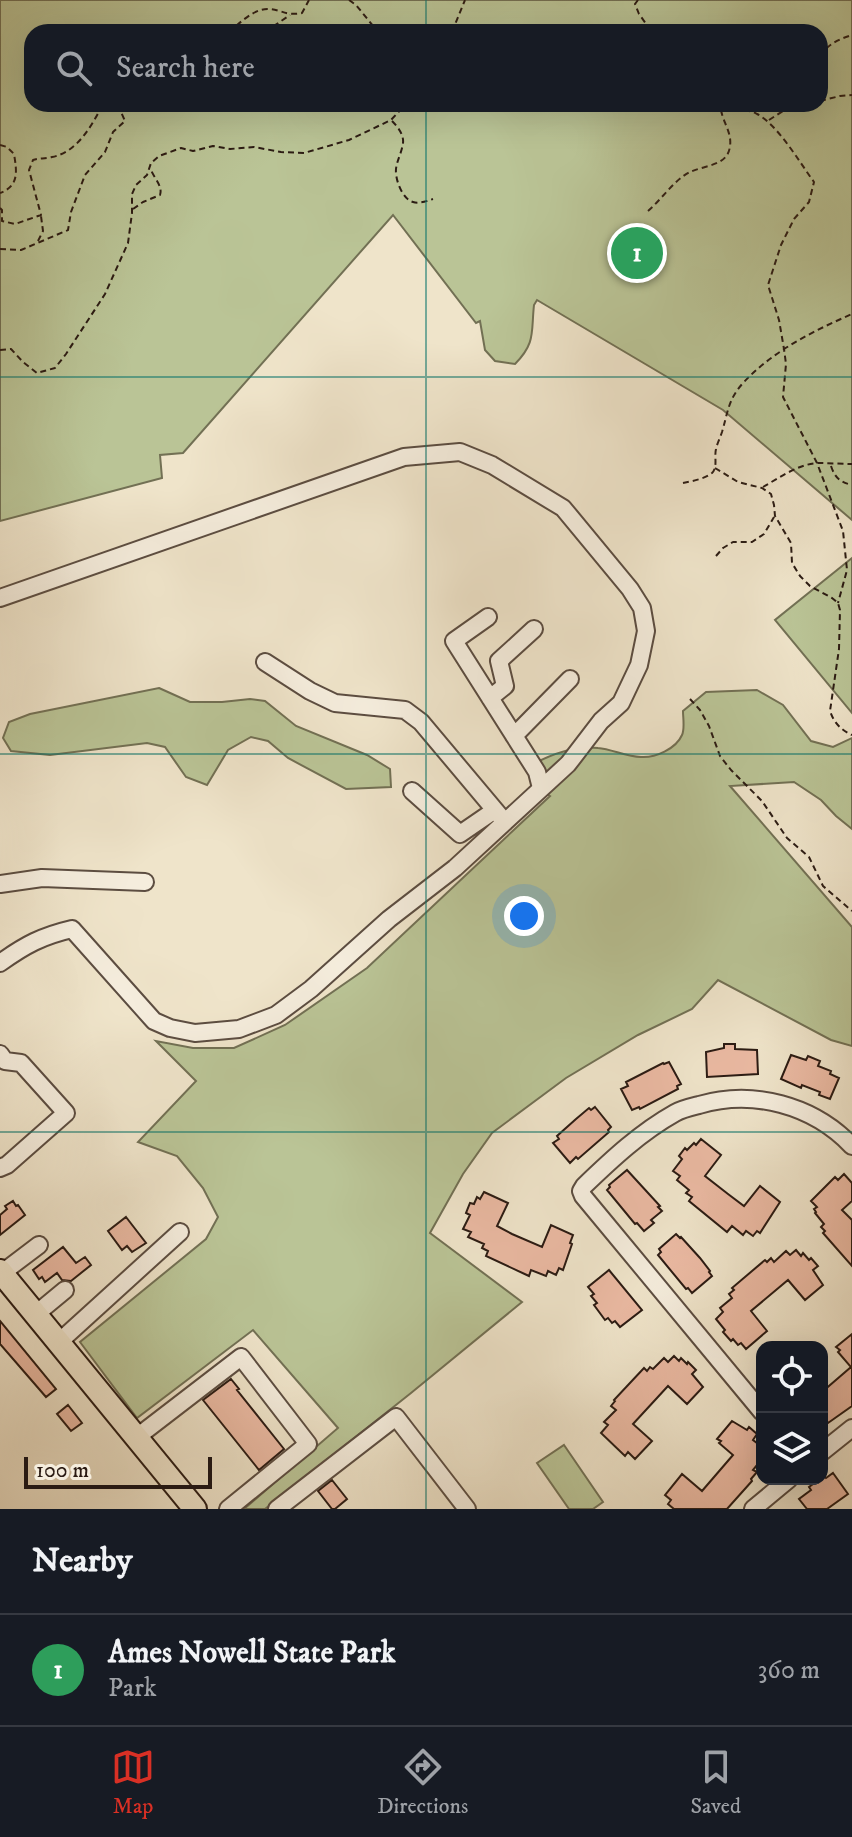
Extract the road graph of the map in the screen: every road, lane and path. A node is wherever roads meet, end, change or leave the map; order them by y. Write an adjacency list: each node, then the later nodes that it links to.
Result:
1 (309, 0): 5 (path)
2 (349, 0): 8 (path)
3 (465, 0): 9 (path)
4 (636, 1): 10 (path)
5 (290, 15): 6 (path); 7 (path)
6 (239, 24)
7 (277, 24)
8 (371, 24)
9 (455, 24)
10 (646, 24)
11 (852, 35): 12 (path)
12 (828, 46)
13 (852, 95): 14 (path)
14 (828, 99)
15 (99, 112): 30 (path)
16 (121, 112): 31 (path)
17 (398, 112): 21 (path)
18 (722, 112): 29 (path)
19 (752, 112): 22 (path)
20 (782, 112): 22 (path)
21 (391, 120): 24 (path); 26 (path)
22 (768, 121): 34 (path)
23 (0, 145): 25 (path)
24 (150, 167): 28 (path); 28 (path)
25 (0, 193)
26 (433, 199)
27 (0, 208): 30 (path)
28 (132, 209): 35 (path)
29 (648, 211)
30 (41, 215): 31 (path)
31 (37, 243): 32 (path)
32 (0, 249)
33 (852, 314): 34 (path)
34 (784, 349): 36 (path); 39 (path)
35 (0, 350)
36 (817, 463): 38 (path); 42 (path); 46 (path)
37 (852, 464): 38 (path)
38 (831, 465): 41 (path)
39 (715, 468): 40 (path); 42 (path)
40 (683, 483)
41 (852, 485)
42 (762, 488): 43 (path)
43 (775, 516): 44 (path); 46 (path)
44 (716, 556)
45 (0, 598): 55 (street)
46 (838, 603): 53 (path)
47 (488, 617): 51 (street)
48 (534, 629): 51 (street)
49 (265, 662): 57 (street)
50 (570, 679): 54 (street)
51 (490, 698): 54 (street)
52 (690, 699): 60 (path)
53 (852, 735)
54 (514, 736): 55 (street)
55 (541, 788): 57 (street)
56 (412, 791): 57 (street)
57 (500, 816): 61 (street)
58 (145, 882): 59 (street)
59 (0, 884)
60 (852, 911)
61 (0, 963)
62 (0, 1054): 64 (street)
63 (852, 1146): 71 (street)
64 (0, 1168)
65 (180, 1232): 70 (street)
66 (39, 1245): 67 (street)
67 (1, 1272): 69 (main road)
68 (65, 1290): 69 (street)
69 (36, 1314): 70 (main road)
70 (59, 1342): 73 (main road)
71 (756, 1405)
72 (852, 1428): 74 (street)
73 (137, 1437): 76 (main road); 77 (street)
74 (828, 1447)
75 (782, 1485): 80 (street)
76 (195, 1509)
77 (228, 1509)
78 (277, 1509): 79 (street)
79 (467, 1509)
80 (753, 1509)

